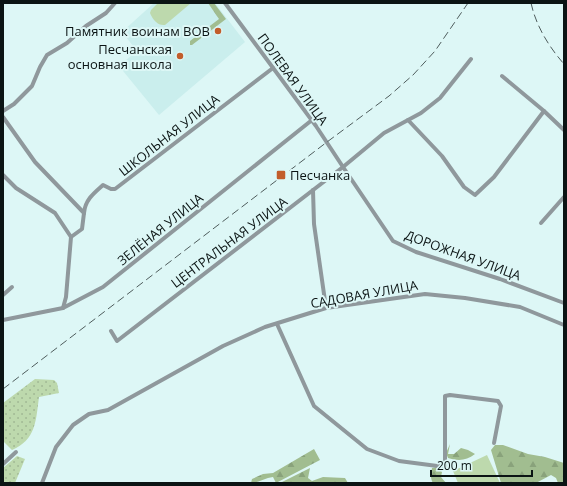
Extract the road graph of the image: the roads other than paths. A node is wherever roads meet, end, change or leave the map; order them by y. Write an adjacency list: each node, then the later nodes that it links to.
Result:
1 (115, 3): 6 (street)
2 (226, 3): 4 (street, ПОЛЕВАЯ УЛИЦА)
3 (471, 59): 10 (street, ЦЕНТРАЛЬНАЯ УЛИЦА)
4 (273, 68): 9 (street, ПОЛЕВАЯ УЛИЦА); 16 (street, ШКОЛЬНАЯ УЛИЦА)
5 (502, 76): 7 (street)
6 (3, 110)
7 (544, 111): 10 (street); 11 (street)
8 (3, 117): 16 (street)
9 (312, 120): 12 (street, ПОЛЕВАЯ УЛИЦА); 23 (street, ЗЕЛЁНАЯ УЛИЦА)
10 (408, 120): 12 (street, ЦЕНТРАЛЬНАЯ УЛИЦА)
11 (564, 130)
12 (343, 167): 14 (street, ЦЕНТРАЛЬНАЯ УЛИЦА); 22 (street, ДОРОЖНАЯ УЛИЦА)
13 (3, 175): 18 (street)
14 (313, 190): 25 (street); 29 (street, ЦЕНТРАЛЬНАЯ УЛИЦА)
15 (564, 197): 17 (street)
16 (84, 213): 18 (street)
17 (541, 224)
18 (71, 237): 21 (street)
19 (12, 287): 20 (street)
20 (3, 295)
21 (66, 297): 23 (street); 24 (street)
22 (564, 303)
23 (71, 304): 24 (street, ЗЕЛЁНАЯ УЛИЦА)
24 (63, 308): 26 (street, ЗЕЛЁНАЯ УЛИЦА)
25 (326, 308): 27 (street, САДОВАЯ УЛИЦА); 28 (street, САДОВАЯ УЛИЦА)
26 (3, 320)
27 (277, 324): 30 (street); 33 (street, САДОВАЯ УЛИЦА)
28 (564, 325)
29 (111, 331)
30 (494, 443)
31 (16, 452): 32 (street)
32 (3, 464)
33 (42, 483)

